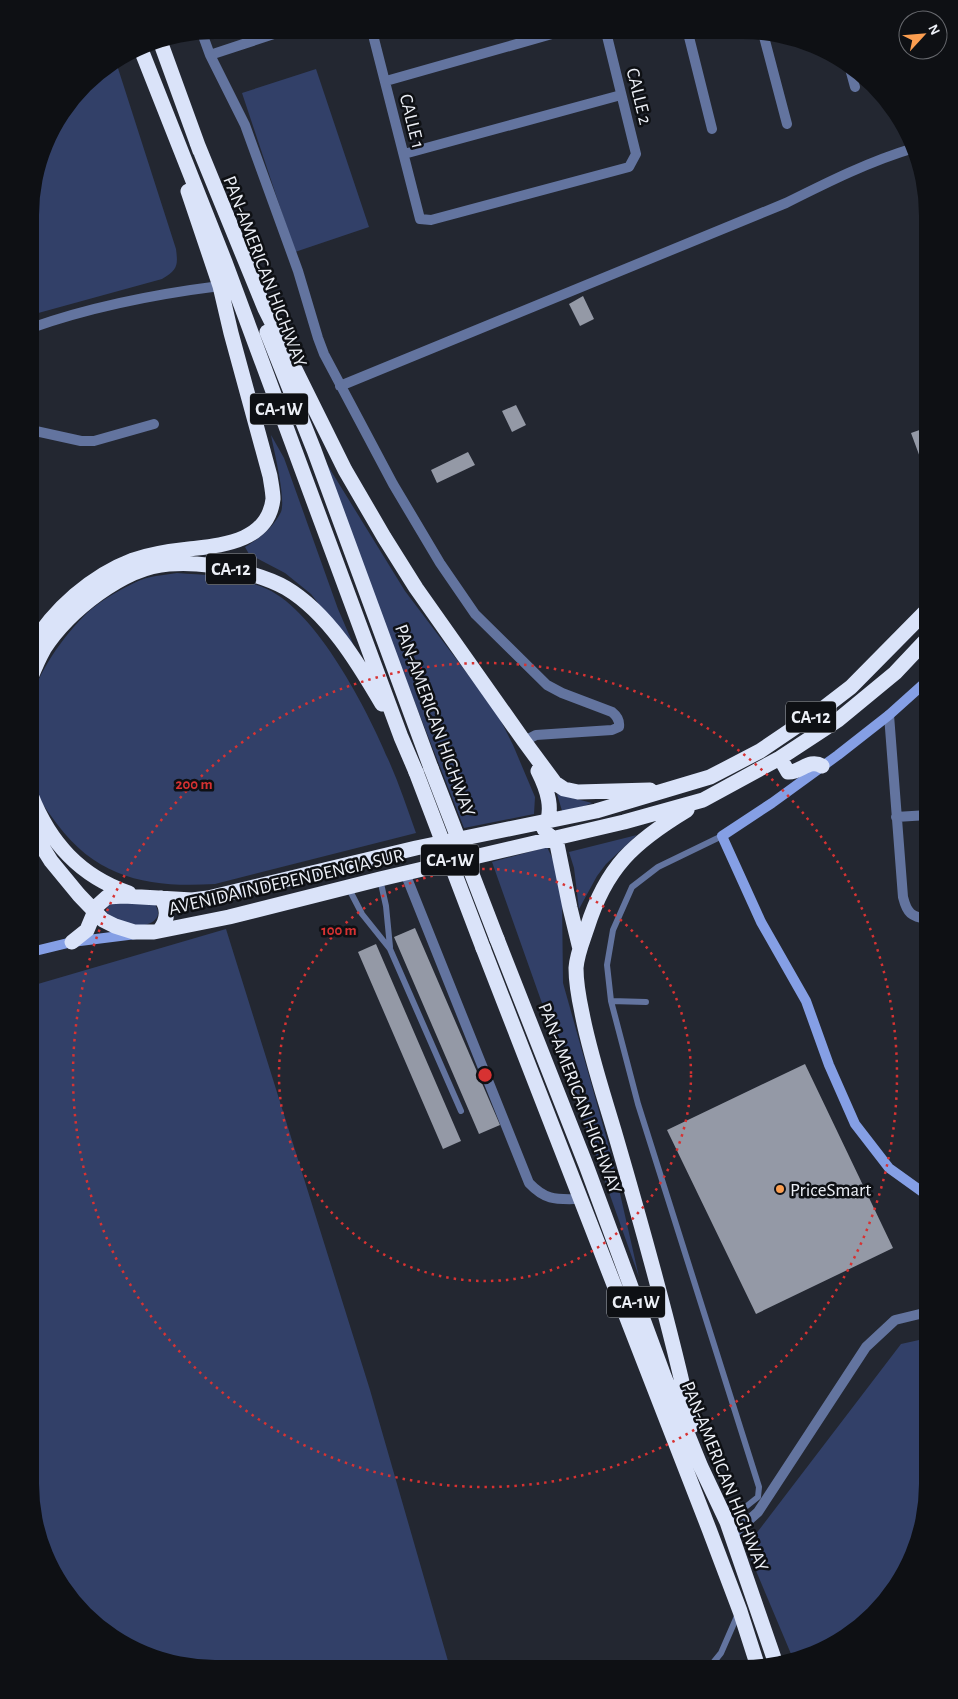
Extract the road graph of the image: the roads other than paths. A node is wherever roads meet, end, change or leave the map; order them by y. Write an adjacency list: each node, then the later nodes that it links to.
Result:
1 (204, 39): 10 (street)
2 (259, 39): 10 (street)
3 (374, 39): 12 (street, CALLE 1)
4 (534, 39): 12 (street)
5 (608, 39): 14 (street, CALLE 2)
6 (690, 39): 17 (street)
7 (765, 40): 16 (street)
8 (162, 47): 18 (highway, PAN-AMERICAN HIGHWAY / CA-1W)
9 (143, 54): 15 (highway, PAN-AMERICAN HIGHWAY / CA-1W)
10 (210, 55): 24 (street)
11 (852, 77): 13 (street)
12 (386, 81): 20 (street, CALLE 1)
13 (855, 86)
14 (621, 96): 20 (street); 21 (street, CALLE 2)
15 (162, 101): 22 (highway, CA-12); 34 (highway, PAN-AMERICAN HIGHWAY / CA-1W)
16 (787, 124)
17 (712, 129)
18 (197, 144): 32 (highway); 38 (highway, PAN-AMERICAN HIGHWAY / CA-1W)
19 (907, 150): 24 (street)
20 (404, 154): 21 (street, CALLE 1)
21 (420, 219)
22 (220, 286): 23 (street); 28 (highway, CA-12)
23 (39, 325)
24 (340, 386): 35 (street)
25 (154, 424): 26 (street)
26 (39, 432)
27 (919, 618): 39 (highway, CA-12)
28 (39, 635)
29 (919, 648): 36 (highway, AVENIDA INDEPENDENCIA SUR / CA-12)
30 (39, 660): 34 (highway, CA-12)
31 (919, 688): 33 (street)
32 (504, 711): 35 (highway); 44 (highway)
33 (889, 715): 37 (street); 43 (street)
34 (402, 737): 38 (highway, PAN-AMERICAN HIGHWAY / CA-1W)
35 (524, 742): 39 (highway)
36 (780, 758): 37 (highway); 40 (highway, AVENIDA INDEPENDENCIA SUR / CA-12)
37 (822, 766): 45 (street)
38 (424, 770): 65 (highway, PAN-AMERICAN HIGHWAY / CA-1W, bridge); 67 (highway, PAN-AMERICAN HIGHWAY / CA-1W, bridge)
39 (669, 790): 44 (highway, CA-12)
40 (703, 800): 44 (highway, AVENIDA INDEPENDENCIA SUR / CA-12); 59 (highway)
41 (39, 814): 51 (highway, CA-12)
42 (919, 816): 43 (street)
43 (896, 817): 54 (street)
44 (544, 829): 47 (highway, AVENIDA INDEPENDENCIA SUR / CA-12); 52 (highway, CA-12); 59 (highway)
45 (722, 836): 61 (lane); 64 (street)
46 (39, 842): 50 (highway, CA-12)
47 (405, 874): 48 (highway, AVENIDA INDEPENDENCIA SUR / CA-12); 65 (street)
48 (380, 879): 49 (highway, AVENIDA INDEPENDENCIA SUR / CA-12); 58 (lane)
49 (348, 887): 56 (highway, AVENIDA INDEPENDENCIA SUR / CA-12); 58 (lane)
50 (79, 895): 53 (highway, CA-12); 55 (highway)
51 (138, 896): 52 (highway, CA-12); 53 (highway)
52 (161, 898): 56 (highway)
53 (94, 912): 55 (highway); 56 (highway, CA-12)
54 (919, 918)
55 (87, 930): 57 (highway)
56 (157, 932): 57 (street, AVENIDA INDEPENDENCIA SUR)
57 (72, 942): 60 (street, AVENIDA INDEPENDENCIA SUR)
58 (390, 949): 63 (lane)
59 (580, 949): 67 (highway)
60 (39, 950)
61 (611, 1001): 62 (lane); 68 (lane)
62 (646, 1002)
63 (461, 1112)
64 (919, 1190)
65 (582, 1199): 69 (highway, PAN-AMERICAN HIGHWAY / CA-1W)
66 (919, 1314): 68 (street)
67 (701, 1467): 68 (highway, PAN-AMERICAN HIGHWAY / CA-1W)
68 (729, 1529): 70 (highway, PAN-AMERICAN HIGHWAY / CA-1W)
69 (740, 1611): 71 (lane); 72 (highway, PAN-AMERICAN HIGHWAY / CA-1W)
70 (774, 1658)
71 (716, 1660)
72 (756, 1660)

